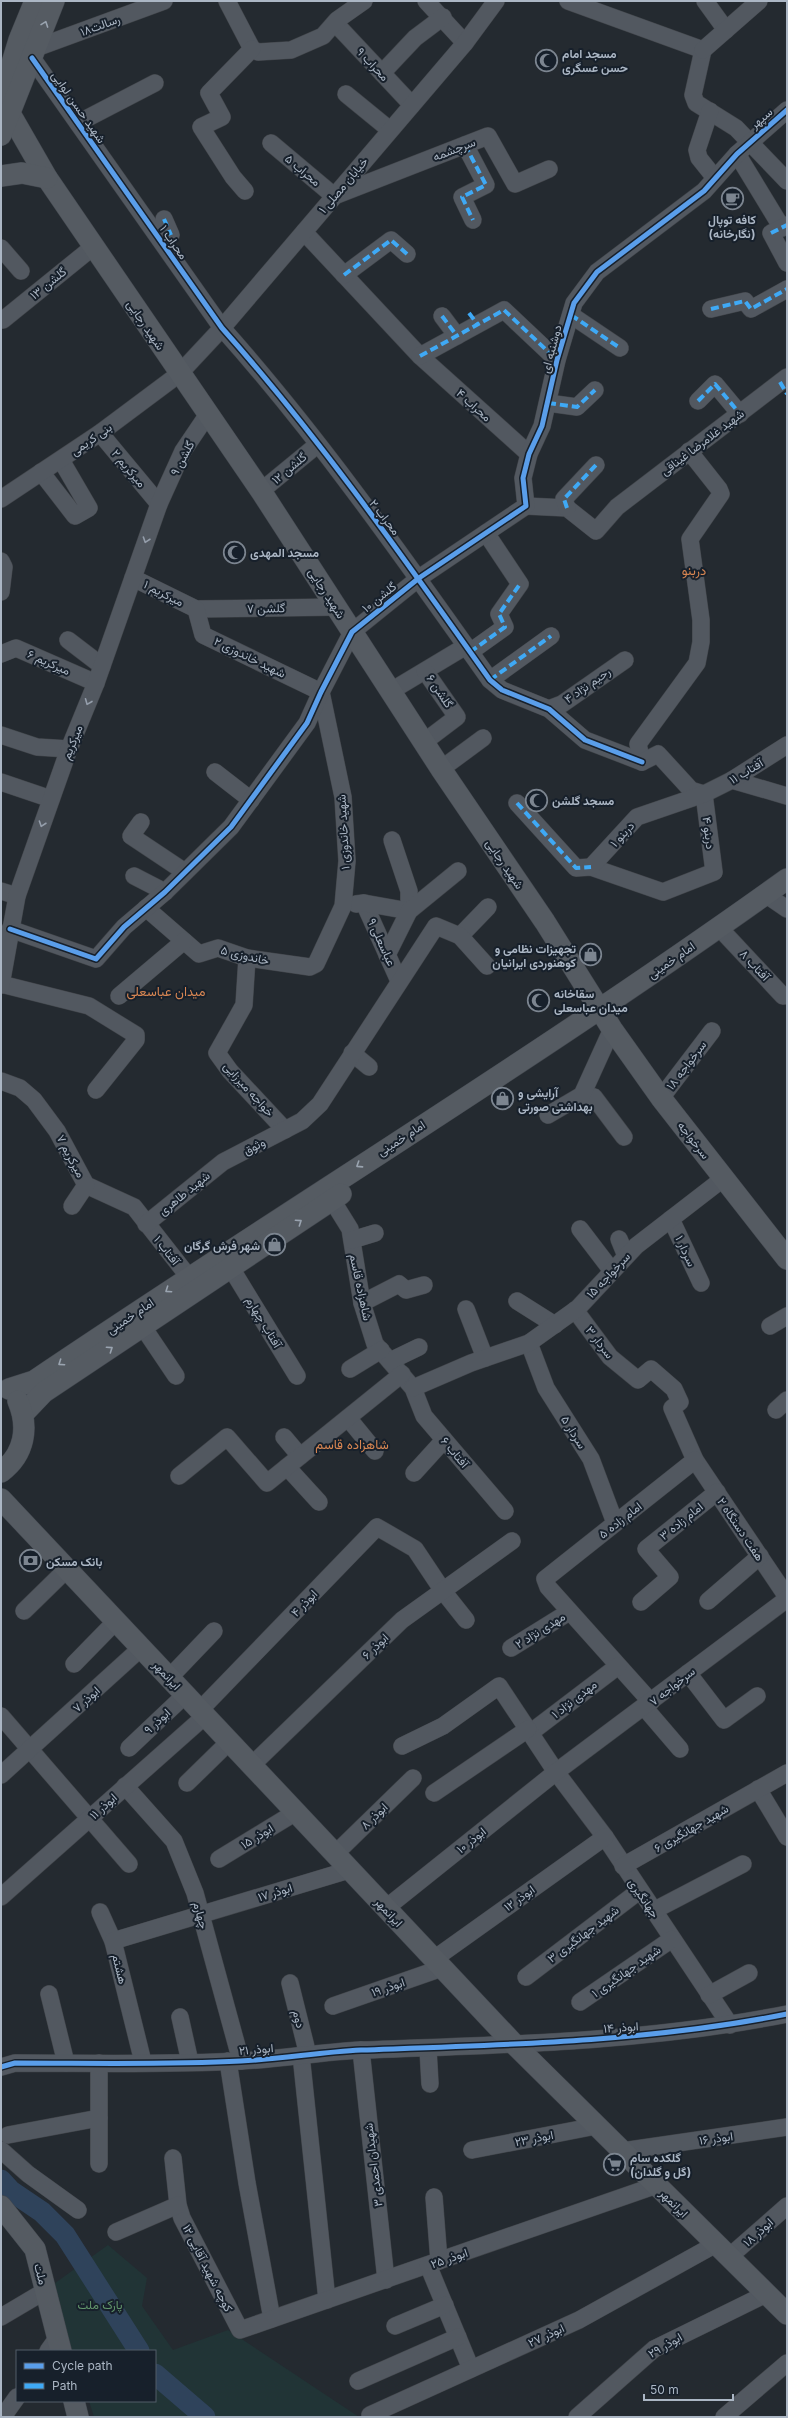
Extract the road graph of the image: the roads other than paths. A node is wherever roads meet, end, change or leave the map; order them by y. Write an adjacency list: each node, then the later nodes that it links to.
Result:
1 (35, 1): 16 (main road)
2 (54, 1): 16 (main road, one-way to 2)
3 (164, 1): 16 (street, رسالت۱۸)
4 (227, 1): 17 (street)
5 (364, 1): 13 (street)
6 (426, 1): 12 (street)
7 (496, 1): 15 (street, خیابان مصلی ۱)
8 (568, 1): 11 (street)
9 (705, 1): 14 (street)
10 (759, 1): 14 (street)
11 (592, 5): 18 (street)
12 (443, 18): 15 (street); 19 (street)
13 (335, 23): 17 (street); 19 (street, ۹ محراب)
14 (726, 30): 18 (street)
15 (465, 43): 23 (street, خیابان مصلی ۱)
16 (22, 49): 22 (main road); 26 (street, شهید حسن لوایی)
17 (252, 49): 39 (street)
18 (703, 50): 25 (street)
19 (382, 73): 23 (street, ۹ محراب)
20 (155, 83): 26 (street)
21 (346, 94): 27 (street)
22 (4, 102): 28 (main road); 37 (main road, شهید رجایی)
23 (412, 105): 27 (street, خیابان مصلی ۱)
24 (787, 110): 29 (street, سپهر)
25 (710, 111): 29 (street); 38 (street)
26 (78, 123): 33 (street, شهید حسن لوایی)
27 (390, 130): 40 (street, خیابان مصلی ۱)
28 (1, 135)
29 (749, 142): 32 (street, دوشنبه ای); 36 (street)
30 (271, 143): 40 (street, ۵ محراب)
31 (464, 145): 34 (street, سرچشمه); 40 (street, سرچشمه); 42 (street)
32 (737, 154): 38 (street, دوشنبه ای); 43 (street)
33 (109, 167): 57 (street, ۱ محراب)
34 (549, 169)
35 (1, 176): 37 (main road)
36 (786, 176)
37 (47, 178): 46 (main road, شهید رجایی)
38 (715, 178): 54 (street, دوشنبه ای)
39 (245, 191)
40 (334, 196): 44 (street, خیابان مصلی ۱)
41 (164, 219): 45 (street)
42 (473, 220)
43 (780, 229): 49 (street)
44 (304, 232): 51 (street, ۴ محراب); 57 (street, خیابان مصلی ۱)
45 (171, 235)
46 (93, 247): 56 (street, ۱۳ گلشن); 62 (main road, شهید رجایی)
47 (1, 248): 50 (street)
48 (407, 254): 51 (street)
49 (787, 263)
50 (21, 271)
51 (344, 275): 60 (street, ۴ محراب)
52 (787, 289): 53 (street)
53 (711, 309)
54 (571, 315): 59 (street); 61 (street, دوشنبه ای)
55 (442, 316): 58 (street)
56 (3, 320)
57 (222, 328): 62 (street, بنی کریمی); 70 (street, ۱ محراب)
58 (457, 336): 60 (street); 61 (street)
59 (620, 348)
60 (420, 356): 72 (street, ۴ محراب)
61 (557, 360): 66 (street, دوشنبه ای)
62 (179, 374): 67 (main road, شهید رجایی); 69 (street, بنی کریمی)
63 (785, 385): 68 (street, شهید غلامرضا غیناقی)
64 (595, 390): 66 (street)
65 (698, 401): 68 (street)
66 (548, 403): 72 (street, دوشنبه ای)
67 (208, 414): 76 (main road, شهید رجایی); 78 (street, ۹ گلشن)
68 (740, 414): 71 (street, شهید غلامرضا غیناقی)
69 (100, 433): 73 (street, بنی کریمی); 78 (street, ۲ میرکریم)
70 (317, 445): 76 (street, ۱۲ گلشن); 84 (street, ۲ محراب)
71 (689, 451): 80 (street, شهید غلامرضا غیناقی); 106 (street)
72 (529, 454): 79 (street, دوشنبه ای)
73 (61, 460): 75 (street, بنی کریمی); 75 (street)
74 (596, 465): 80 (street)
75 (41, 472): 77 (street, بنی کریمی)
76 (260, 491): 86 (main road, شهید رجایی)
77 (1, 498)
78 (159, 504): 83 (street, میرکریم, one-way to 83)
79 (526, 506): 80 (street); 81 (street)
80 (568, 508)
81 (486, 533): 84 (street); 91 (street)
82 (1, 561): 85 (street)
83 (133, 578): 87 (street, ۱ میرکریم); 94 (street, میرکریم)
84 (419, 578): 88 (street, ۱۰ گلشن); 91 (street, ۲ محراب)
85 (1, 592)
86 (337, 607): 87 (street, ۷ گلشن); 88 (main road, شهید رجایی)
87 (196, 609): 99 (street, ۲ شهید خاندوزی)
88 (352, 632): 98 (main road, شهید رجایی); 99 (street)
89 (551, 636): 96 (street)
90 (68, 640): 94 (street)
91 (468, 649): 95 (street); 96 (street, ۲ محراب)
92 (1, 654): 97 (street, میرکریم ۶)
93 (625, 660): 100 (street, رحیم نژاد ۴)
94 (102, 666): 97 (street, میرکریم)
95 (426, 671): 98 (street); 103 (street, ۶ گلشن)
96 (490, 680): 100 (street, ۲ محراب)
97 (96, 683): 105 (street, میرکریم, one-way to 105)
98 (390, 691): 103 (main road, شهید رجایی)
99 (321, 692): 114 (street); 128 (street, ۱ شهید خاندوزی)
100 (549, 709): 106 (street, ۲ محراب)
101 (1, 735): 105 (street)
102 (483, 738): 107 (street)
103 (424, 742): 107 (main road, شهید رجایی)
104 (787, 745): 109 (street, آفتاب ۱۱)
105 (68, 749): 113 (street, میرکریم)
106 (642, 762): 111 (street)
107 (441, 769): 144 (main road, شهید رجایی)
108 (215, 772): 114 (street)
109 (732, 780): 111 (street, آفتاب ۱۱); 112 (street)
110 (1, 782): 113 (street)
111 (704, 794): 118 (street, دربنو ۱); 118 (street, ۴ دربنو)
112 (787, 796)
113 (51, 799): 125 (street, میرکریم, one-way to 125)
114 (251, 800): 120 (street)
115 (517, 803): 118 (street)
116 (141, 822): 120 (street)
117 (392, 840): 131 (street)
118 (591, 867)
119 (458, 871): 131 (street)
120 (185, 872): 124 (street)
121 (134, 876): 124 (street)
122 (787, 879): 126 (main road, امام خمینی)
123 (1, 891): 125 (street)
124 (165, 892): 130 (street)
125 (17, 896): 132 (street, میرکریم)
126 (778, 899): 133 (main road, امام خمینی); 144 (main road, امام خمینی)
127 (364, 903): 128 (street); 131 (street); 136 (street, ۹ عباسعلی)
128 (343, 906): 139 (street, ۱ شهید خاندوزی)
129 (488, 907): 134 (street)
130 (146, 908): 132 (street); 135 (street, خاندوزی ۵)
131 (409, 911): 136 (street)
132 (10, 929): 141 (street, میرکریم)
133 (726, 935): 143 (street, آفتاب ۸); 144 (main road, امام خمینی)
134 (460, 936): 138 (street); 140 (street, وثوق)
135 (184, 941): 137 (street, خاندوزی ۵); 142 (street)
136 (387, 955): 140 (street, ۹ عباسعلی)
137 (247, 958): 139 (street, خاندوزی ۵); 153 (street, خواجه میرزایی)
138 (488, 966)
139 (314, 967)
140 (399, 981): 146 (street, وثوق)
141 (1, 984): 149 (street)
142 (119, 996)
143 (783, 996)
144 (606, 1019): 150 (street); 151 (main road, سرخواجه); 158 (main road, امام خمینی); 170 (main road, امام خمینی, one-way to 170)
145 (712, 1031): 151 (street, ۱۸ سرخواجه)
146 (352, 1053): 147 (street); 153 (street, وثوق)
147 (369, 1067)
148 (1, 1081): 157 (street, ۷ میرکریم)
149 (96, 1090)
150 (582, 1094): 152 (street); 154 (street)
151 (661, 1098): 156 (main road, سرخواجه)
152 (548, 1115)
153 (286, 1130): 155 (street, وثوق)
154 (624, 1137)
155 (223, 1162): 161 (street, شهید طاهری)
156 (724, 1178): 160 (street, سرخواجه ۱۵); 167 (main road, سرخواجه)
157 (86, 1185): 159 (street); 161 (street, ۷ میرکریم)
158 (332, 1200): 165 (street, شاهزاده قاسم); 168 (main road, امام خمینی, one-way to 158)
159 (72, 1206)
160 (671, 1219): 166 (street, سرخواجه ۱۵); 171 (street, ۱ سردار)
161 (146, 1224): 170 (street, ۱ آفتاب)
162 (580, 1230): 169 (street)
163 (375, 1233): 165 (street)
164 (618, 1239): 166 (street)
165 (352, 1240): 174 (street, شاهزاده قاسم)
166 (626, 1256): 169 (street, سرخواجه ۱۵)
167 (787, 1259)
168 (231, 1268): 180 (main road, امام خمینی); 188 (street, آفتاب چهارم)
169 (612, 1271): 176 (street, سرخواجه ۱۵)
170 (188, 1276): 189 (main road, امام خمینی, one-way to 189)
171 (701, 1282)
172 (424, 1284): 174 (street)
173 (516, 1301): 178 (street)
174 (362, 1303): 183 (street, شاهزاده قاسم)
175 (466, 1309): 184 (street)
176 (575, 1310): 178 (street, سرخواجه ۱۵); 197 (street, ۳ سردار)
177 (787, 1316): 179 (street)
178 (555, 1325): 181 (street, سرخواجه ۱۵)
179 (770, 1326)
180 (143, 1327): 187 (street); 191 (main road, امام خمینی, one-way to 180)
181 (529, 1343): 184 (street, سرخواجه ۱۵); 206 (street, ۵ سردار)
182 (419, 1347): 183 (street)
183 (385, 1356): 185 (street); 186 (street, شاهزاده قاسم)
184 (485, 1358): 190 (street, سرخواجه ۱۵)
185 (350, 1369)
186 (402, 1374): 190 (street, شاهزاده قاسم); 192 (street)
187 (176, 1376)
188 (297, 1376)
189 (5, 1386): 191 (main road)
190 (413, 1388): 194 (street, آفتاب ۶)
191 (23, 1414): 199 (main road)
192 (348, 1418): 195 (street); 196 (street)
193 (284, 1437): 196 (street)
194 (444, 1440): 200 (street); 205 (street, آفتاب ۶)
195 (375, 1451)
196 (300, 1456): 198 (street)
197 (695, 1460): 202 (street, هفت دستگاه ۲); 206 (street, ۵ امام زاده)
198 (287, 1467): 201 (street); 203 (street)
199 (1, 1472)
200 (414, 1473)
201 (178, 1476)
202 (716, 1492): 208 (street, هفت دستگاه ۲); 213 (street, ۳ امام زاده)
203 (319, 1502)
204 (4, 1509): 209 (main road, ایرانمهر)
205 (505, 1511)
206 (615, 1523): 215 (street, ۵ امام زاده)
207 (512, 1541): 210 (street, ابوذر ۶)
208 (760, 1556): 211 (street, هفت دستگاه ۲); 212 (street)
209 (67, 1569): 214 (street); 217 (main road, ایرانمهر)
210 (443, 1590): 216 (street); 228 (street, ابوذر ۴); 236 (street, ابوذر ۶)
211 (787, 1598): 223 (street, سرخواجه ۷)
212 (708, 1601)
213 (641, 1602)
214 (24, 1611)
215 (569, 1612): 220 (street, ۲ مهدی نژاد); 222 (street)
216 (466, 1620)
217 (116, 1621): 219 (main road, ایرانمهر); 221 (street)
218 (214, 1631): 224 (street)
219 (142, 1648): 224 (main road, ایرانمهر); 234 (street, ۷ ابوذر)
220 (511, 1648)
221 (74, 1664)
222 (618, 1666): 227 (street); 230 (street, ۱ مهدی نژاد)
223 (688, 1673): 226 (street); 227 (street, سرخواجه ۷)
224 (169, 1678): 225 (main road, ایرانمهر)
225 (185, 1695): 228 (main road, ایرانمهر); 233 (street, ۹ ابوذر)
226 (758, 1696)
227 (648, 1705): 235 (street); 237 (street, سرخواجه ۷)
228 (202, 1713): 231 (main road, ایرانمهر); 242 (street, ابوذر ۱۱)
229 (1, 1716): 234 (street)
230 (529, 1731): 232 (street, جهانگیری); 237 (street, جهانگیری); 244 (street, ۱ مهدی نژاد)
231 (229, 1742): 236 (main road, ایرانمهر); 241 (street)
232 (402, 1746)
233 (129, 1748)
234 (30, 1749): 239 (street, ۷ ابوذر); 246 (street)
235 (680, 1749)
236 (252, 1765): 245 (main road, ایرانمهر)
237 (556, 1772): 247 (street, جهانگیری); 257 (street, ابوذر ۱۰)
238 (787, 1773): 243 (street, ۶ شهید جهانگیری)
239 (1, 1775)
240 (413, 1778): 249 (street, ۸ ابوذر)
241 (187, 1783)
242 (125, 1786): 246 (street, ابوذر ۱۱); 260 (street, چهارم)
243 (758, 1789): 248 (street); 253 (street, ۶ شهید جهانگیری)
244 (434, 1793)
245 (296, 1812): 249 (main road, ایرانمهر); 250 (street, ۱۵ ابوذر)
246 (90, 1818): 251 (street); 256 (street, ابوذر ۱۱)
247 (605, 1837): 253 (street, جهانگیری); 263 (street, ابوذر ۱۲)
248 (787, 1837)
249 (335, 1854): 254 (main road, ایرانمهر)
250 (219, 1859)
251 (129, 1864)
252 (743, 1864): 258 (street)
253 (623, 1866): 255 (street, جهانگیری)
254 (350, 1870): 257 (main road, ایرانمهر); 260 (street, ۱۷ ابوذر)
255 (639, 1891): 258 (street, جهانگیری); 265 (street, ۳ شهید جهانگیری)
256 (1, 1897)
257 (386, 1908): 263 (main road, ایرانمهر)
258 (653, 1911): 261 (street, جهانگیری)
259 (100, 1912): 262 (street)
260 (201, 1914): 262 (street, هشتم); 278 (street, چهارم)
261 (672, 1939): 268 (street, جهانگیری); 269 (street, شهید جهانگیری ۱)
262 (113, 1941): 280 (street, هشتم)
263 (438, 1964): 270 (street, ابوذر ۱۹); 274 (main road, ایرانمهر)
264 (748, 1973): 268 (street)
265 (526, 1977)
266 (290, 1983): 277 (street, دوم)
267 (49, 1994): 282 (street)
268 (709, 1994): 273 (street, جهانگیری)
269 (580, 2002)
270 (333, 2006)
271 (787, 2014): 273 (street, ۱۴ ابوذر)
272 (180, 2017): 281 (street)
273 (730, 2025): 274 (street, ۱۴ ابوذر)
274 (514, 2044): 275 (street, ۲۱ ابوذر); 286 (main road, ایرانمهر)
275 (428, 2049): 276 (street, ۲۱ ابوذر); 284 (street)
276 (361, 2050): 277 (street, ۲۱ ابوذر); 302 (street, شهیدان احمدی ۳)
277 (305, 2055): 278 (street, ۲۱ ابوذر); 305 (street, دوم)
278 (234, 2061): 281 (street, ۲۱ ابوذر); 309 (street, چهارم)
279 (4, 2062): 282 (street, ۲۱ ابوذر)
280 (143, 2062): 281 (street, ۲۱ ابوذر); 283 (street, ۲۱ ابوذر)
281 (190, 2062)
282 (66, 2063): 283 (street, ۲۱ ابوذر)
283 (100, 2063): 285 (street)
284 (430, 2084)
285 (99, 2118): 288 (street); 292 (street)
286 (596, 2126): 289 (street, ۲۳ ابوذر); 290 (main road, ایرانمهر)
287 (787, 2127): 290 (street, ۱۶ ابوذر)
288 (4, 2142): 298 (street)
289 (472, 2150)
290 (622, 2151): 293 (main road, ایرانمهر)
291 (173, 2158): 295 (street, کوچه شهید آقایی ۱۲)
292 (99, 2164)
293 (657, 2186): 300 (main road, ایرانمهر); 301 (street, ابوذر ۲۵)
294 (434, 2197): 301 (street)
295 (178, 2205): 299 (street); 311 (street, کوچه شهید آقایی ۱۲)
296 (1, 2206): 303 (main road, ملت)
297 (787, 2206): 300 (street, ابوذر ۱۸)
298 (78, 2210)
299 (116, 2232)
300 (723, 2251): 304 (main road, ایرانمهر); 315 (street, ابوذر ۲۷)
301 (434, 2263): 302 (street, ابوذر ۲۵); 306 (street)
302 (386, 2280): 305 (street, ابوذر ۲۵)
303 (45, 2291): 308 (street); 313 (main road, ملت)
304 (766, 2294): 307 (main road, ایرانمهر); 322 (street, ابوذر ۲۹)
305 (327, 2300): 309 (street, ابوذر ۲۵)
306 (445, 2306): 310 (street); 312 (street)
307 (787, 2314)
308 (1, 2317)
309 (272, 2319): 311 (street, ابوذر ۲۵)
310 (395, 2326)
311 (240, 2330)
312 (458, 2337): 315 (street); 316 (street)
313 (56, 2346)
314 (787, 2363): 323 (street)
315 (471, 2369): 320 (street, ابوذر ۲۷)
316 (358, 2381)
317 (16, 2398): 319 (street)
318 (74, 2402): 321 (main road)
319 (7, 2412)
320 (370, 2415)
321 (78, 2417)
322 (577, 2417)
323 (724, 2417)

